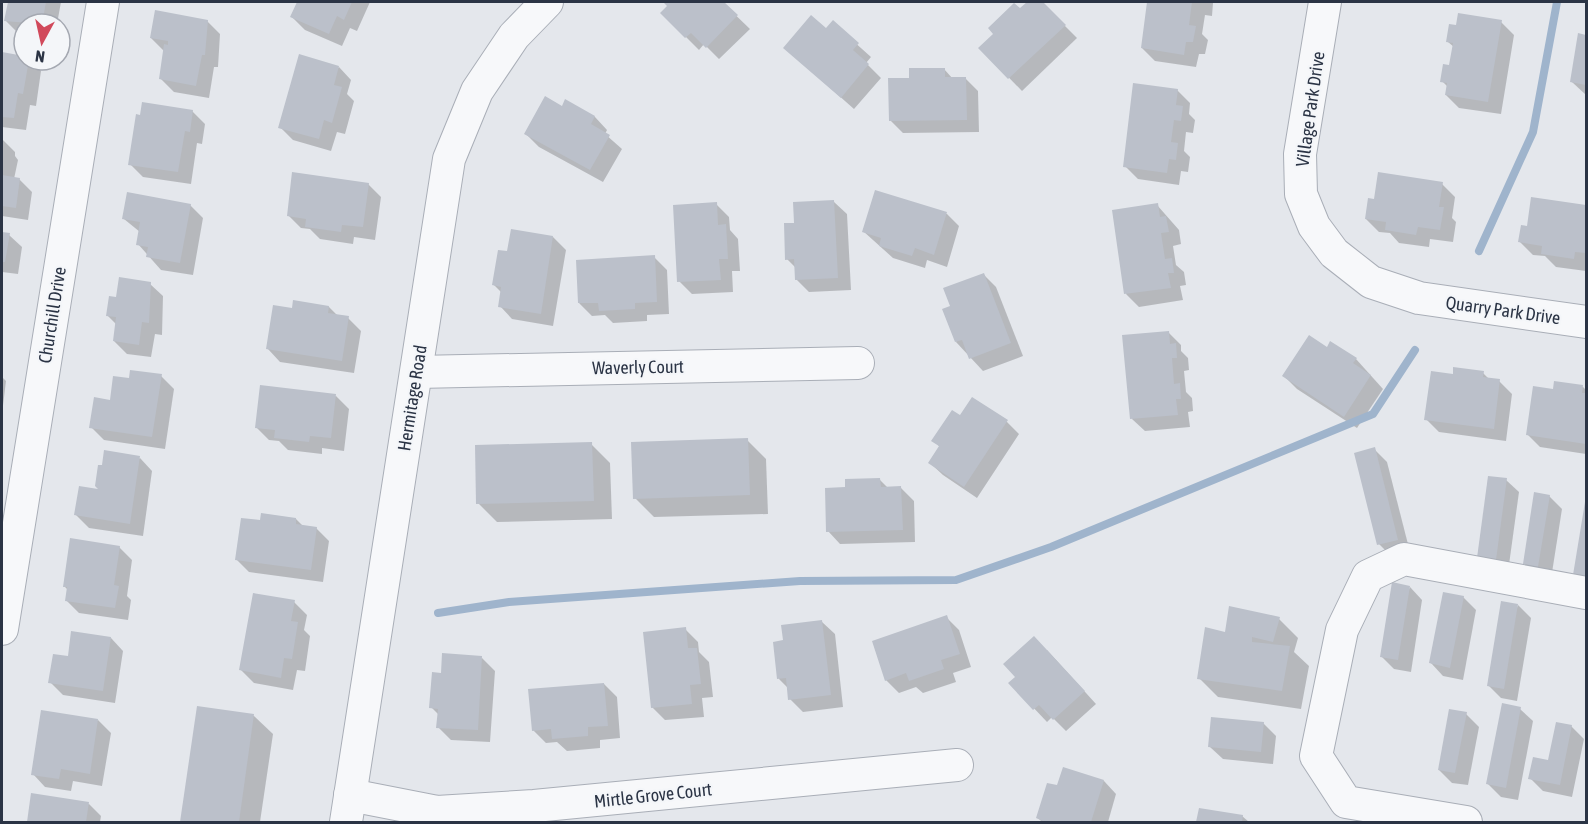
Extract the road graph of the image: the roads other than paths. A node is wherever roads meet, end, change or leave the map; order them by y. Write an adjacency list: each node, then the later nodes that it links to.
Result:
1 (102, 2): 8 (street, Churchill Drive)
2 (547, 2): 7 (street, Hermitage Road)
3 (1325, 2): 4 (street, Village Park Drive)
4 (1419, 298): 5 (street, Quarry Park Drive)
5 (1587, 322)
6 (858, 363): 7 (street, Waverly Court)
7 (417, 372): 12 (street, Hermitage Road)
8 (12, 488): 10 (street, Churchill Drive)
9 (1587, 593): 13 (street)
10 (2, 629)
11 (957, 765): 12 (street, Mirtle Grove Court)
12 (348, 809)
13 (1466, 822)

